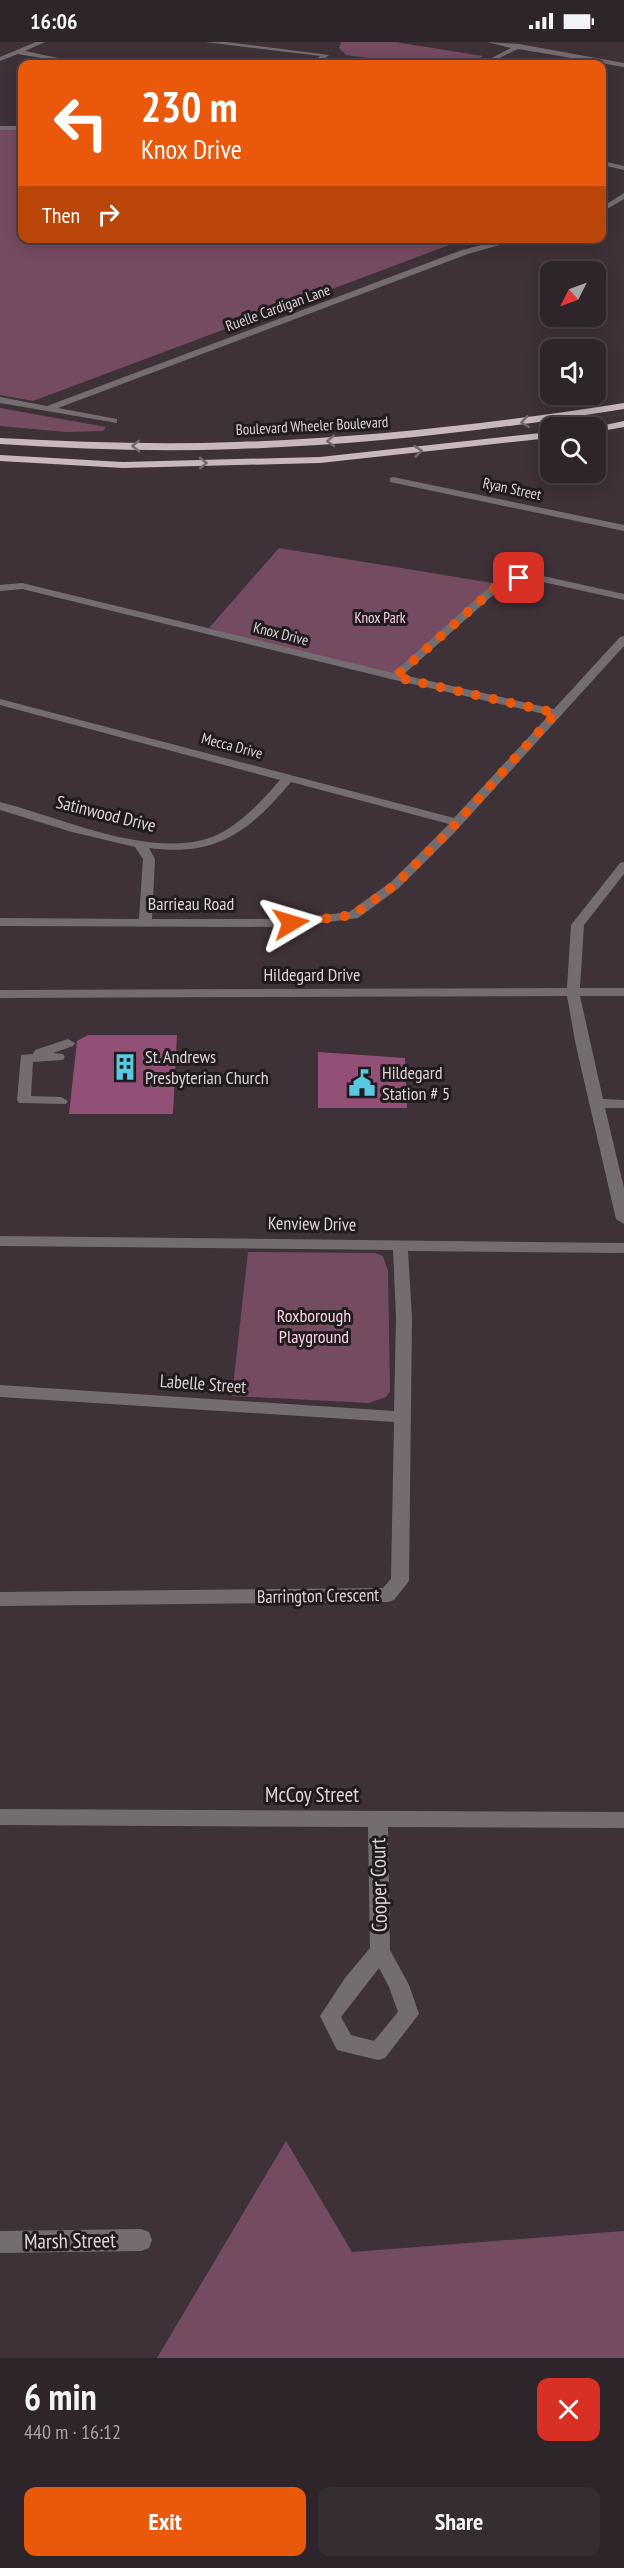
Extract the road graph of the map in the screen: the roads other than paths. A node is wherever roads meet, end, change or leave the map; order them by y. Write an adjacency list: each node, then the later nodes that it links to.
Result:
1 (42, 42): 6 (street)
2 (208, 42): 10 (street)
3 (490, 42): 5 (street)
4 (527, 42): 5 (street)
5 (518, 46): 11 (street); 12 (street)
6 (17, 52): 8 (street); 9 (street)
7 (624, 54): 14 (street)
8 (0, 59)
9 (61, 60)
10 (319, 60)
11 (491, 60)
12 (598, 60)
13 (606, 61): 14 (street)
14 (609, 62): 15 (street); 16 (street)
15 (606, 64)
16 (624, 65)
17 (0, 124): 18 (street)
18 (18, 126)
19 (606, 165): 20 (street)
20 (624, 168)
21 (624, 195): 22 (street)
22 (606, 207)
23 (500, 243): 26 (street, Ruelle Cardigan Lane)
24 (0, 400): 26 (street)
25 (624, 406): 31 (highway, Boulevard Wheeler Boulevard, one-way to 31)
26 (47, 409): 27 (street)
27 (114, 421)
28 (624, 424): 29 (highway)
29 (606, 427)
30 (540, 436): 34 (highway, Boulevard Wheeler Boulevard, one-way to 30)
31 (0, 439)
32 (0, 458): 34 (highway, Boulevard Wheeler Boulevard)
33 (0, 464): 34 (highway)
34 (123, 465)
35 (393, 480): 36 (street, Ryan Street)
36 (624, 528)
37 (0, 588): 40 (street, Knox Drive)
38 (624, 597): 40 (street)
39 (624, 639): 42 (street, Barrieau Road)
40 (395, 677): 42 (street, Knox Drive)
41 (0, 702): 43 (street, Mecca Drive)
42 (556, 713): 45 (street, Barrieau Road)
43 (288, 778): 45 (street, Mecca Drive); 46 (street, Satinwood Drive)
44 (0, 806): 46 (street, Satinwood Drive)
45 (455, 822): 49 (street, Barrieau Road)
46 (140, 844): 49 (street)
47 (624, 866): 51 (street)
48 (0, 922): 49 (street, Barrieau Road)
49 (145, 922)
50 (624, 992): 51 (street, Hildegard Drive)
51 (573, 993): 52 (street, Hildegard Drive); 57 (street)
52 (0, 994)
53 (68, 1043): 54 (street)
54 (26, 1058): 55 (street); 56 (street)
55 (58, 1058)
56 (61, 1101)
57 (598, 1103): 58 (street); 59 (street)
58 (624, 1104)
59 (624, 1219)
60 (0, 1241): 61 (street, Kenview Drive)
61 (399, 1244): 62 (street, Kenview Drive); 64 (street, Barrington Crescent)
62 (624, 1248)
63 (0, 1391): 64 (street, Labelle Street)
64 (403, 1417): 65 (street, Barrington Crescent)
65 (0, 1599)
66 (0, 1817): 67 (street, McCoy Street)
67 (378, 1819): 68 (street, McCoy Street); 69 (street, Cooper Court)
68 (624, 1820)
69 (380, 1951): 69 (street, Cooper Court)
70 (141, 2240): 71 (street, Marsh Street)
71 (0, 2242)

